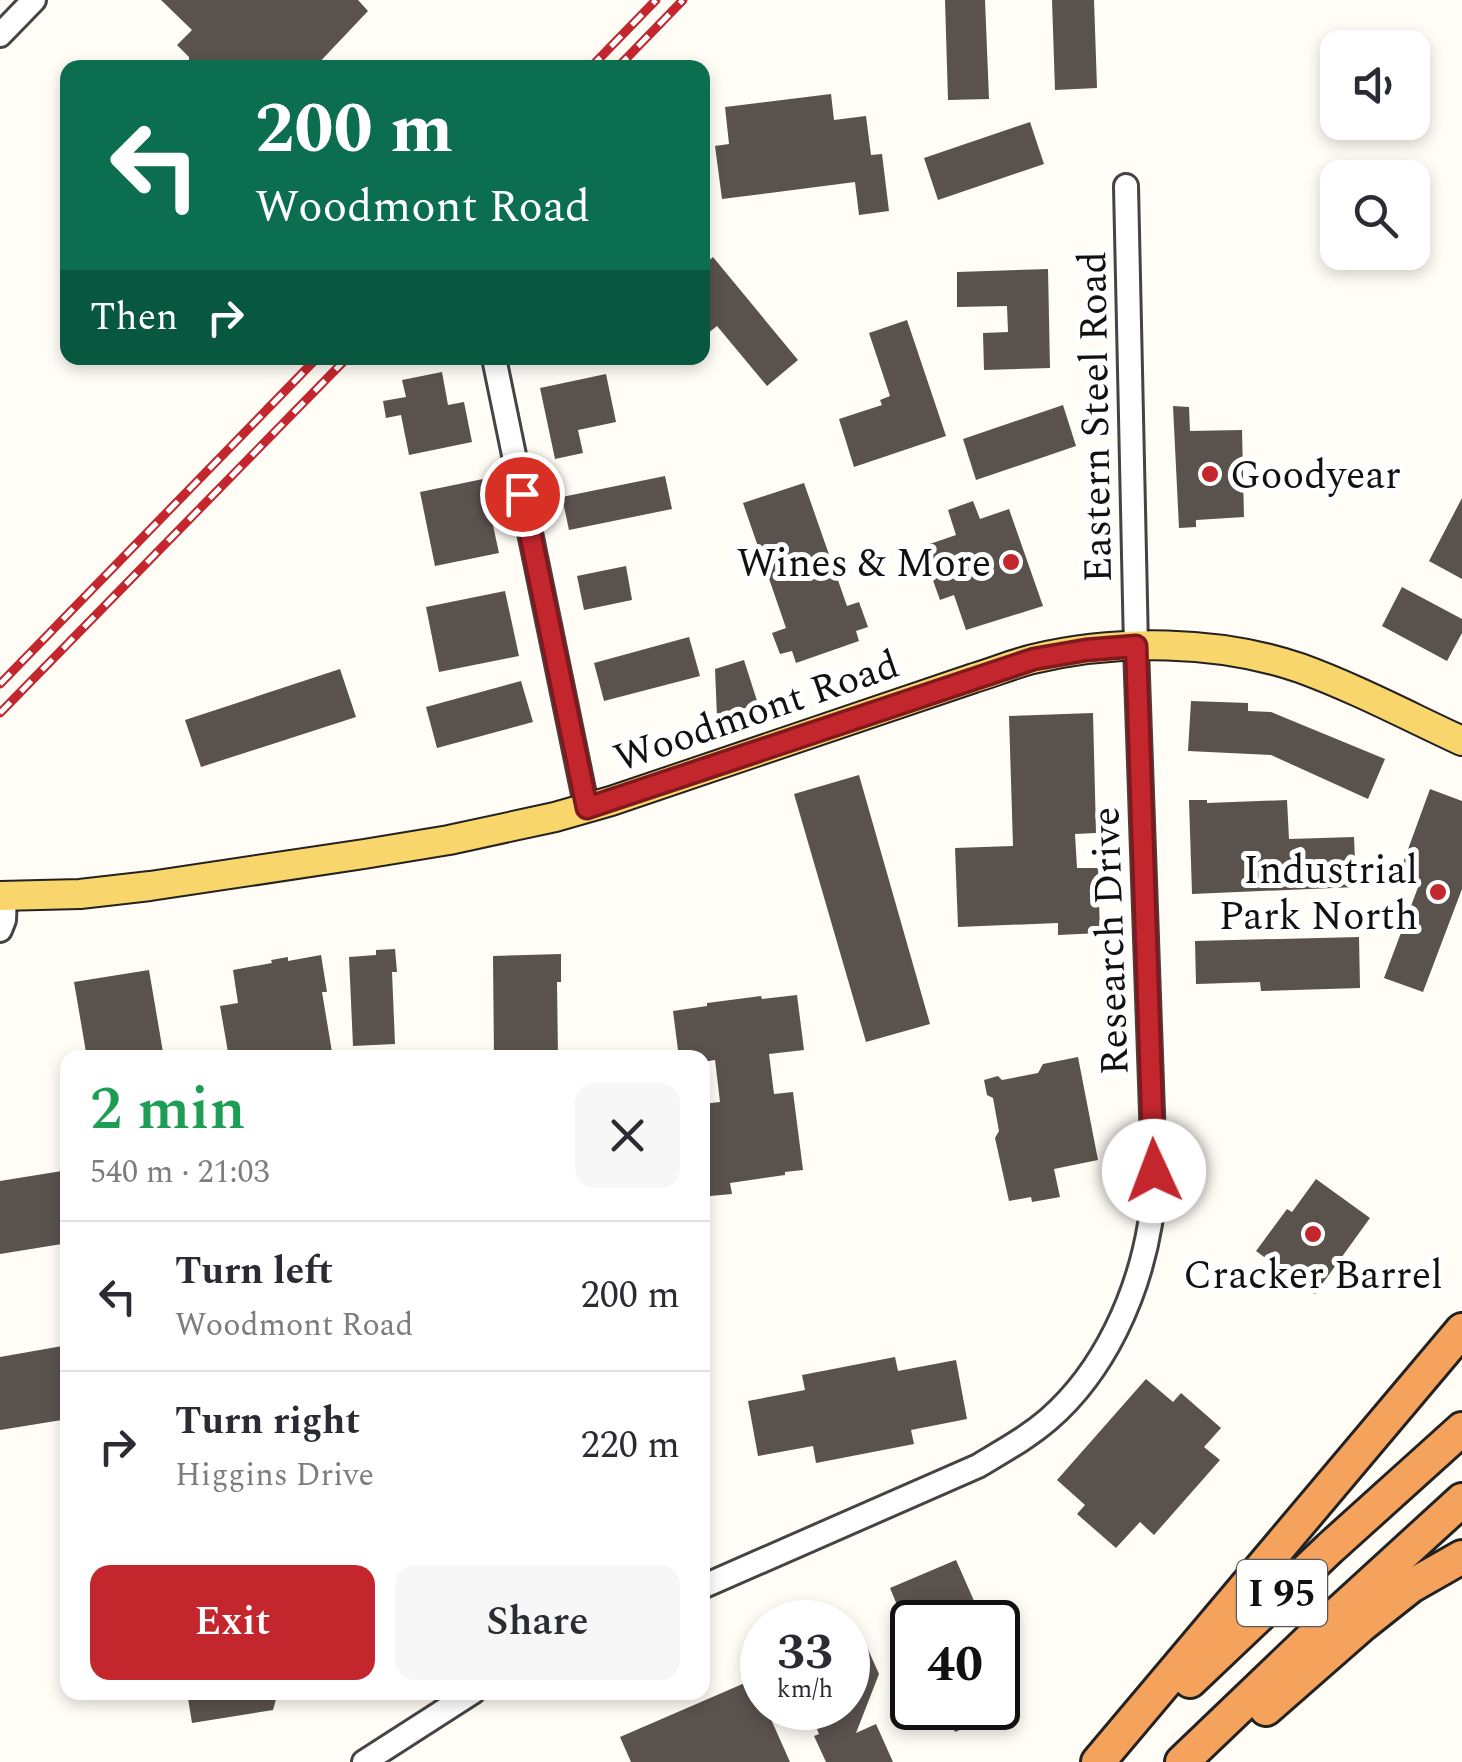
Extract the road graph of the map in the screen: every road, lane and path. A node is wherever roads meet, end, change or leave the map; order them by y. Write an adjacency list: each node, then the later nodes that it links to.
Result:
1 (34, 0): 2 (street)
2 (0, 34)
3 (1126, 186): 5 (street, Eastern Steel Road)
4 (495, 365): 7 (street)
5 (1136, 646): 6 (main road, Woodmont Road); 7 (main road, Woodmont Road); 14 (street, Research Drive)
6 (1462, 740)
7 (587, 808): 8 (main road, Woodmont Road)
8 (2, 897): 9 (street)
9 (0, 930)
10 (1462, 1330): 17 (highway)
11 (1462, 1429): 18 (highway, I 95)
12 (1462, 1500): 19 (highway, I 95)
13 (1462, 1558): 20 (highway)
14 (710, 1583)
15 (461, 1700): 16 (street)
16 (364, 1762)
17 (1098, 1762)
18 (1106, 1762)
19 (1182, 1762)
20 (1207, 1762)

